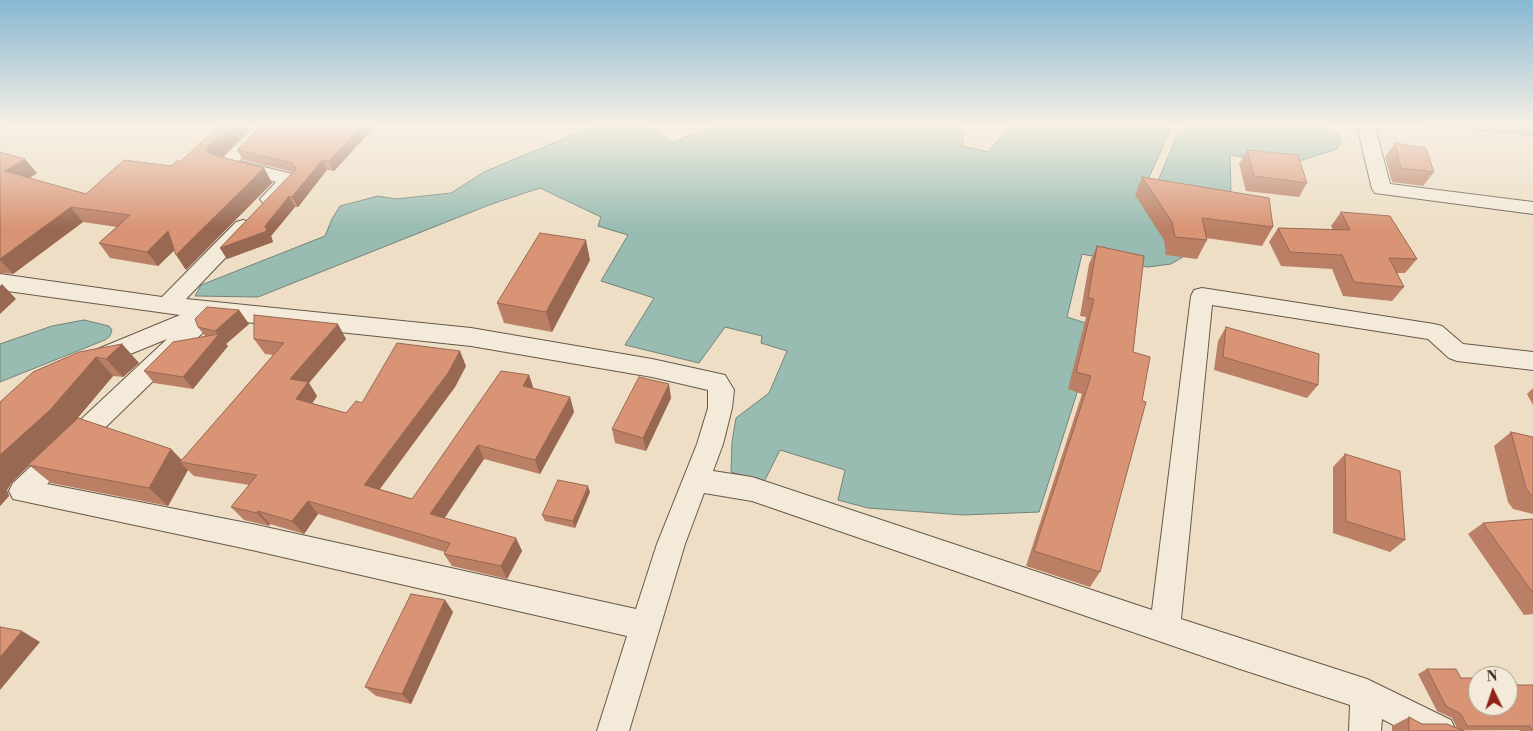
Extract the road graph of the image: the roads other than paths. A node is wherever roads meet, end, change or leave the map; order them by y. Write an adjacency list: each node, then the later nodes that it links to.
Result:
1 (229, 160): 5 (street)
2 (1375, 160): 3 (street)
3 (1533, 208)
4 (0, 282): 5 (street)
5 (166, 306): 6 (street)
6 (212, 310): 8 (street); 9 (street); 10 (street)
7 (1533, 360): 11 (street)
8 (80, 366)
9 (696, 480): 10 (street); 11 (street)
10 (646, 626): 13 (street)
11 (1165, 627): 12 (street)
12 (1367, 695): 14 (street); 15 (street)
13 (613, 731)
14 (1366, 731)
15 (1440, 731)

